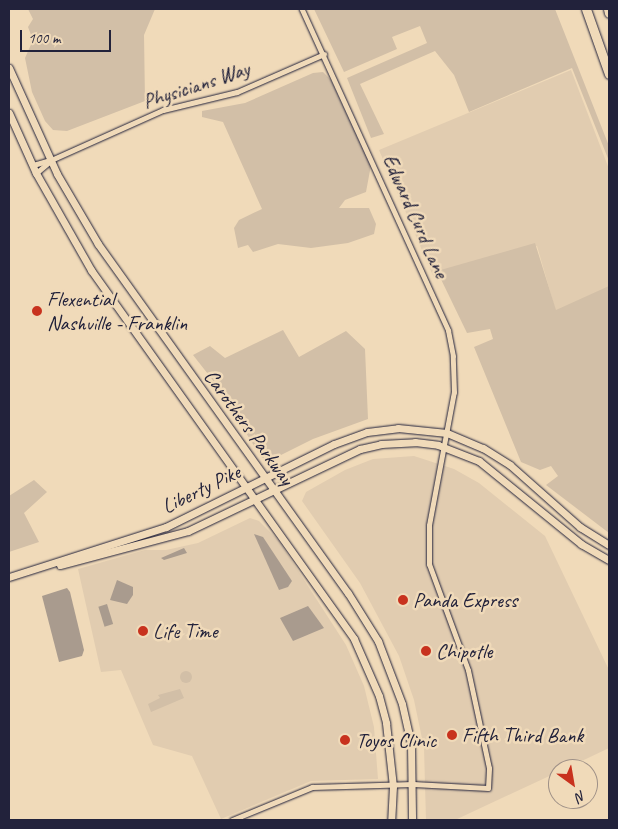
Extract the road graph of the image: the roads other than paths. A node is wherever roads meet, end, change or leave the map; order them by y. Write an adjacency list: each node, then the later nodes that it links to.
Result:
1 (302, 9): 5 (street, Edward Curd Lane)
2 (586, 9): 7 (highway)
3 (608, 9): 4 (highway)
4 (609, 13)
5 (324, 54): 9 (street, Physicians Way); 12 (street, Edward Curd Lane)
6 (9, 68): 9 (main road, Carothers Parkway)
7 (609, 74)
8 (9, 112): 10 (main road, Carothers Parkway)
9 (51, 160): 10 (street, Physicians Way); 11 (street, Physicians Way); 14 (main road, Carothers Parkway)
10 (33, 165): 11 (main road, Carothers Parkway)
11 (36, 173): 15 (main road, Carothers Parkway)
12 (447, 433): 13 (street, Edward Curd Lane); 14 (main road, Liberty Pike); 16 (main road, Liberty Pike)
13 (443, 447): 17 (main road, Liberty Pike); 19 (main road, Liberty Pike); 23 (street, Edward Curd Lane)
14 (265, 478): 15 (main road, Liberty Pike); 17 (main road, Carothers Parkway)
15 (247, 487): 18 (main road, Carothers Parkway); 22 (main road, Liberty Pike)
16 (536, 489): 19 (main road); 20 (main road, Liberty Pike)
17 (274, 490): 18 (main road, Liberty Pike); 23 (main road, Carothers Parkway)
18 (256, 499): 22 (main road, Liberty Pike); 24 (main road, Carothers Parkway)
19 (527, 499): 21 (main road, Liberty Pike)
20 (609, 544)
21 (609, 560)
22 (9, 578)
23 (413, 784): 24 (street); 27 (main road, Carothers Parkway)
24 (393, 786): 25 (street); 26 (main road, Carothers Parkway)
25 (232, 820)
26 (391, 820)
27 (412, 820)

